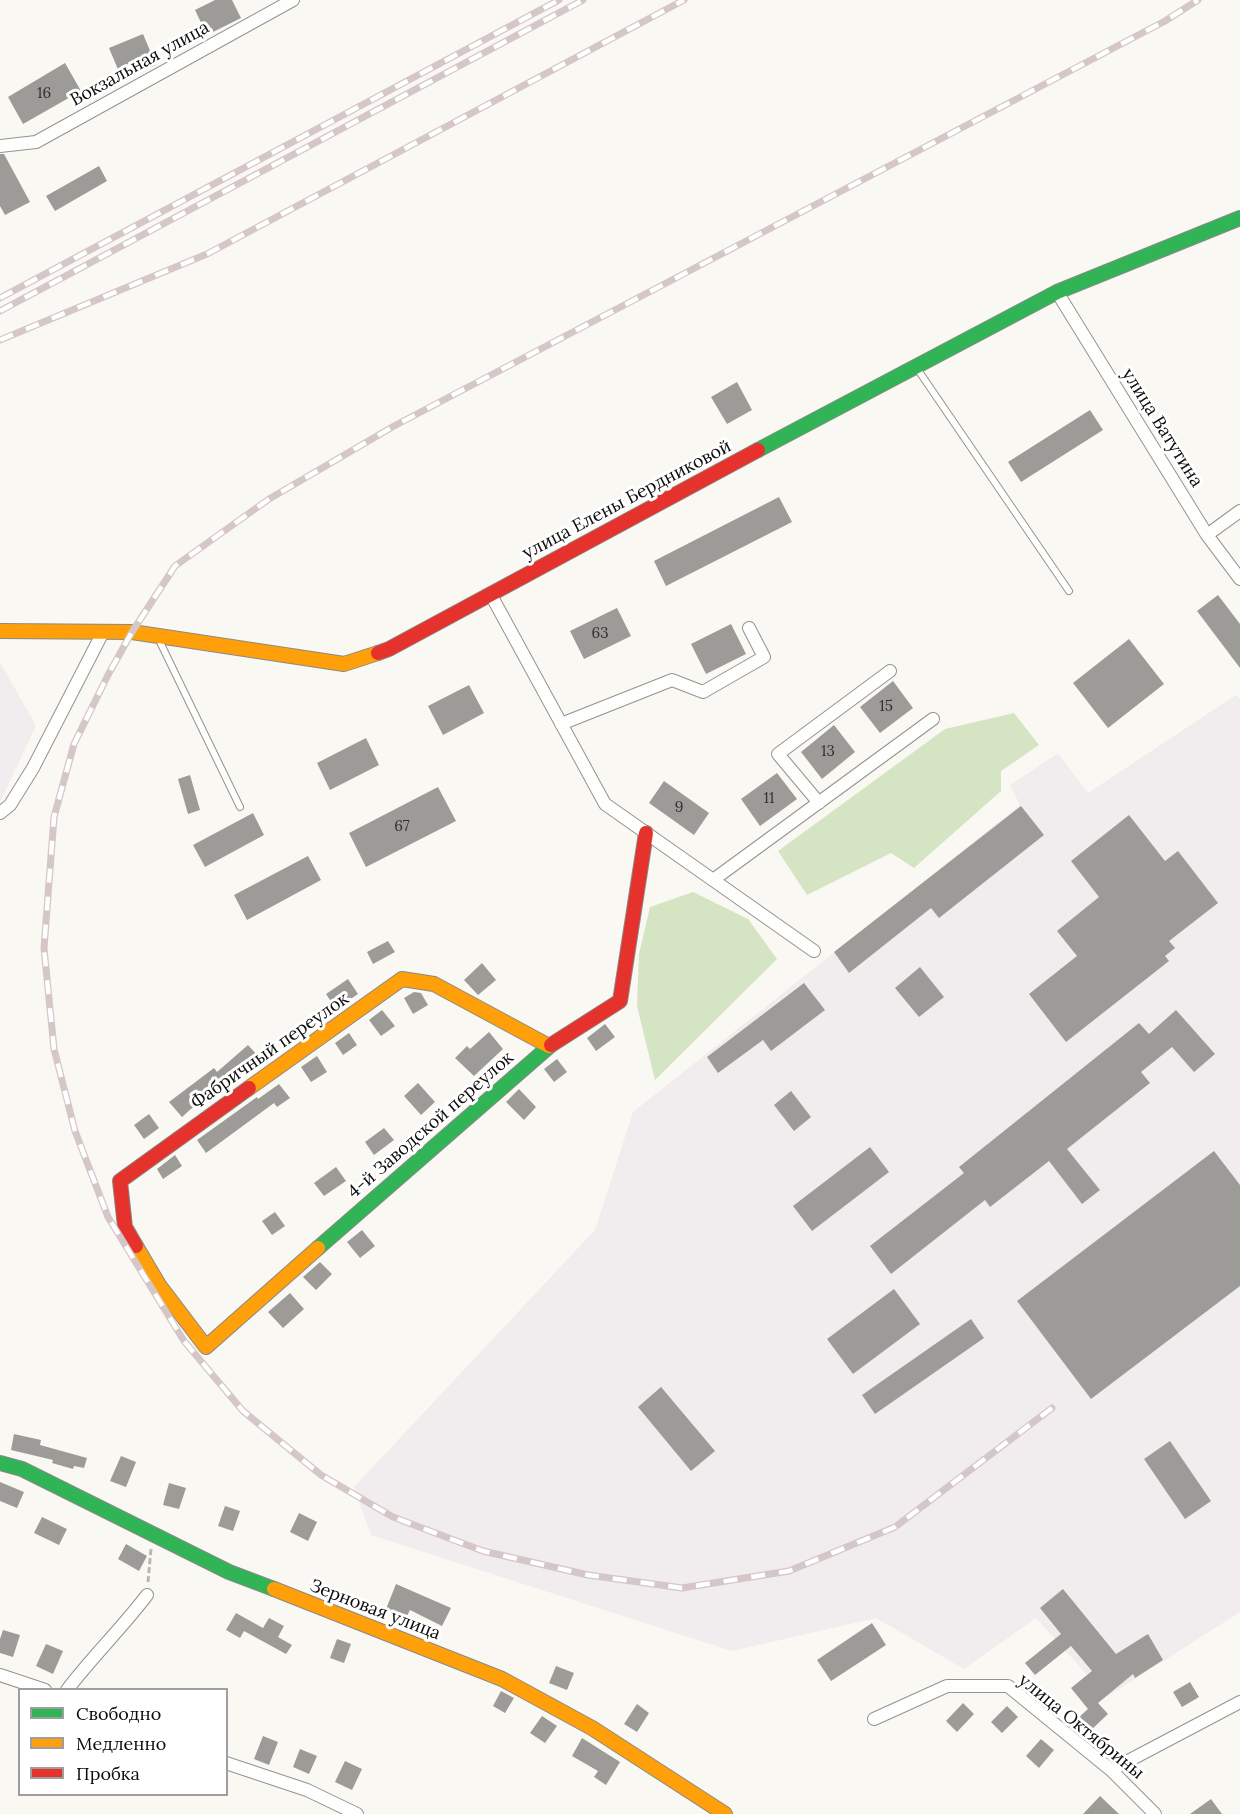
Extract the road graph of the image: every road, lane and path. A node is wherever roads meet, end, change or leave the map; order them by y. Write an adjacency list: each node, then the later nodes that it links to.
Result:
1 (293, 0): 2 (street, Вокзальная улица)
2 (0, 146)
3 (1240, 218): 4 (street, улица Елены Бердниковой)
4 (1057, 292): 5 (street, улица Елены Бердниковой); 7 (street, улица Ватутина)
5 (916, 366): 9 (lane); 10 (street, улица Елены Бердниковой)
6 (1240, 511): 7 (street)
7 (1207, 535): 8 (street, улица Ватутина)
8 (1240, 579)
9 (1069, 591)
10 (491, 595): 14 (street, улица Елены Бердниковой); 17 (street)
11 (749, 628): 17 (street)
12 (0, 632): 13 (street, улица Елены Бердниковой)
13 (103, 632): 14 (street, улица Елены Бердниковой); 20 (street)
14 (157, 636): 19 (lane)
15 (890, 671): 18 (street)
16 (933, 719): 18 (street)
17 (561, 724): 21 (street)
18 (819, 803): 22 (street)
19 (240, 807)
20 (0, 813)
21 (646, 833): 22 (street); 24 (street, 4-й Заводской переулок)
22 (713, 880): 23 (street)
23 (814, 951)
24 (549, 1046): 25 (street, 4-й Заводской переулок); 25 (street, Фабричный переулок)
25 (159, 1285)
26 (0, 1464): 27 (street, Зерновая улица)
27 (152, 1535): 28 (path); 38 (street, Зерновая улица)
28 (147, 1595): 31 (street)
29 (0, 1675): 30 (street)
30 (42, 1688)
31 (68, 1688)
32 (1235, 1705): 33 (street); 36 (street)
33 (1240, 1716)
34 (874, 1719): 36 (street, улица Октябрины)
35 (228, 1764): 37 (street)
36 (1110, 1770): 39 (street, улица Октябрины)
37 (357, 1814)
38 (725, 1814)
39 (1155, 1814)

